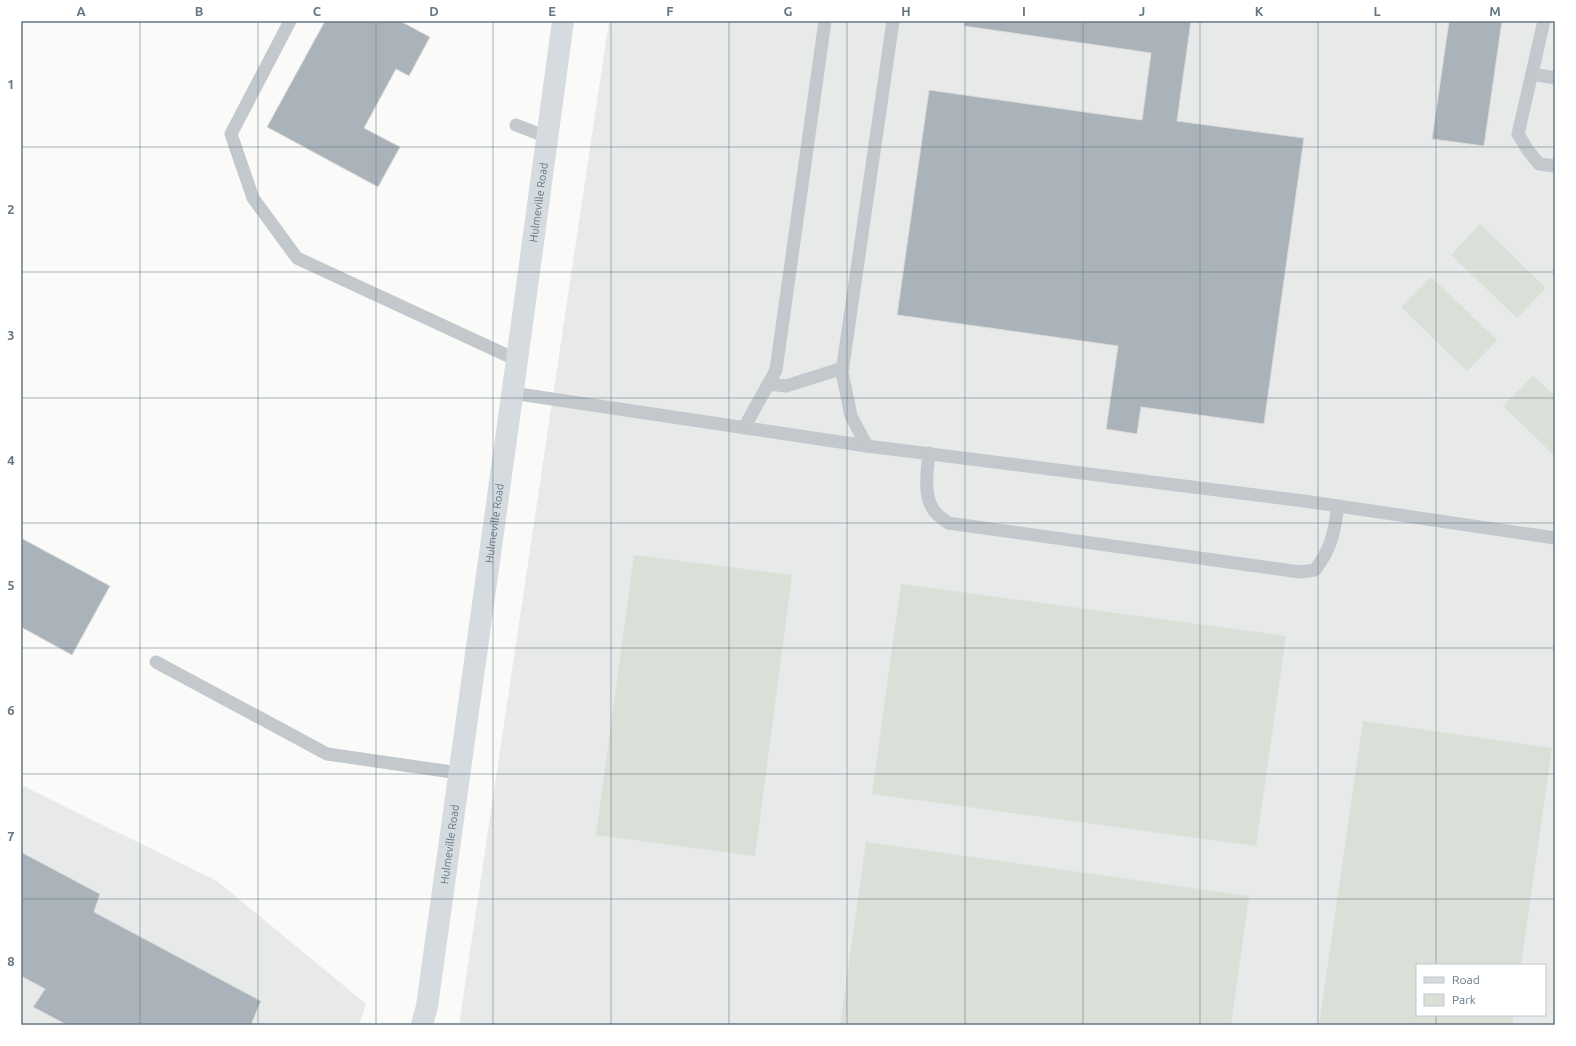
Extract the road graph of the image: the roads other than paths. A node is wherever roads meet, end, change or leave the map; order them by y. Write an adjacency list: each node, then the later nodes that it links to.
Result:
1 (290, 21): 11 (lane)
2 (563, 21): 9 (main road, Hulmeville Road)
3 (825, 21): 13 (lane)
4 (893, 21): 12 (lane)
5 (1544, 21): 6 (lane)
6 (1532, 74): 7 (lane); 10 (lane)
7 (1555, 78)
8 (516, 125): 9 (lane)
9 (547, 137): 11 (main road, Hulmeville Road)
10 (1555, 166)
11 (517, 360): 14 (main road, Hulmeville Road)
12 (843, 368): 13 (lane); 16 (lane)
13 (768, 384): 15 (lane)
14 (512, 393): 15 (lane); 21 (main road, Hulmeville Road)
15 (744, 428): 16 (lane)
16 (868, 446): 17 (lane)
17 (928, 453): 18 (lane); 18 (lane)
18 (1338, 506): 19 (lane)
19 (1555, 538)
20 (156, 662): 21 (lane)
21 (459, 773): 22 (main road, Hulmeville Road)
22 (422, 1025)

